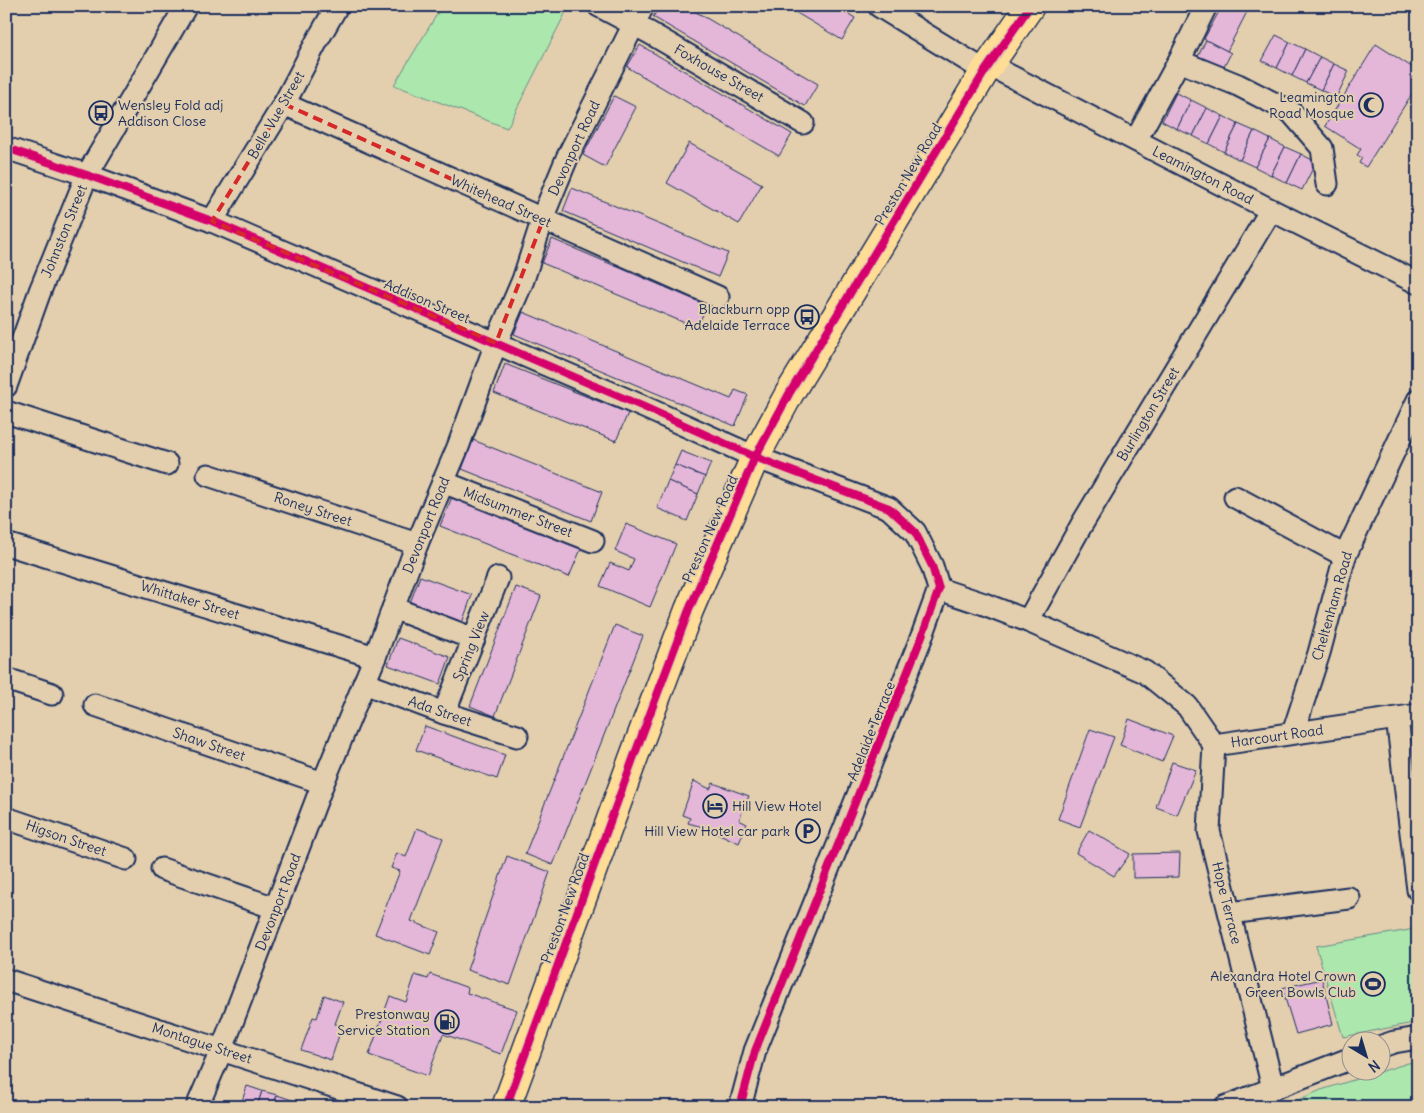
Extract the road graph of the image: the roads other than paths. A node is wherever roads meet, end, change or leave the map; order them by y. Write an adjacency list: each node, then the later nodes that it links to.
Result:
1 (186, 6): 14 (street, Johnston Street)
2 (337, 6): 10 (street, Belle Vue Street)
3 (599, 6): 7 (street, Foxhouse Street)
4 (879, 6): 9 (street, Leamington Road)
5 (1030, 6): 9 (highway, Preston New Road)
6 (1206, 6): 8 (street)
7 (638, 15): 11 (street, Foxhouse Street); 17 (street, Devonport Road)
8 (1178, 60): 12 (street); 15 (street)
9 (987, 68): 12 (street, Leamington Road); 25 (highway, Preston New Road)
10 (284, 104): 17 (street, Whitehead Street); 18 (street, Belle Vue Street)
11 (804, 123)
12 (1136, 140): 16 (street, Leamington Road)
13 (6, 148): 14 (street, Addison Street)
14 (87, 175): 18 (street, Addison Street); 22 (street, Johnston Street)
15 (1327, 184)
16 (1270, 210): 19 (street, Leamington Road); 37 (street, Burlington Street)
17 (543, 220): 20 (street, Whitehead Street); 21 (street, Devonport Road)
18 (212, 222): 21 (street, Addison Street)
19 (1418, 283)
20 (718, 297)
21 (496, 343): 25 (street, Addison Street); 28 (street, Devonport Road)
22 (6, 386)
23 (1418, 400): 33 (street, Cheltenham Road)
24 (6, 412): 26 (street)
25 (755, 457): 35 (street); 66 (highway, Preston New Road)
26 (167, 464)
27 (208, 475): 32 (street, Roney Street)
28 (443, 482): 30 (street, Midsummer Street); 32 (street, Devonport Road)
29 (1235, 497): 33 (street)
30 (593, 541)
31 (6, 544): 39 (street, Whittaker Street)
32 (417, 544): 36 (street, Devonport Road)
33 (1345, 556): 47 (street, Cheltenham Road)
34 (498, 578): 38 (street, Spring View)
35 (939, 589): 37 (street); 67 (street, Adelaide Terrace)
36 (393, 608): 38 (street); 39 (street, Devonport Road)
37 (1028, 621): 49 (street, Harcourt Road)
38 (474, 639): 44 (street, Spring View)
39 (375, 657): 41 (street, Devonport Road)
40 (6, 679): 42 (street)
41 (364, 683): 44 (street, Ada Street); 50 (street, Devonport Road)
42 (52, 694)
43 (96, 705): 50 (street, Shaw Street)
44 (444, 713): 48 (street, Ada Street)
45 (1418, 715): 46 (street, Harcourt Road)
46 (1397, 718): 47 (street, Harcourt Road); 54 (street)
47 (1293, 733): 49 (street, Harcourt Road)
48 (518, 736)
49 (1214, 745): 57 (street, Hope Terrace)
50 (323, 783): 56 (street, Devonport Road)
51 (6, 818): 52 (street, Higson Street)
52 (126, 859)
53 (162, 869): 56 (street)
54 (1418, 890)
55 (1349, 898): 57 (street)
56 (276, 908): 61 (street, Devonport Road)
57 (1230, 914): 63 (street, Hope Terrace)
58 (6, 980): 61 (street, Montague Street)
59 (1418, 1038): 60 (street)
60 (1392, 1043)
61 (222, 1049): 64 (street, Devonport Road); 65 (street, Montague Street)
62 (1342, 1062): 63 (street)
63 (1273, 1088): 68 (street)
64 (196, 1107)
65 (397, 1107)
66 (506, 1107)
67 (740, 1107)
68 (1224, 1107)

